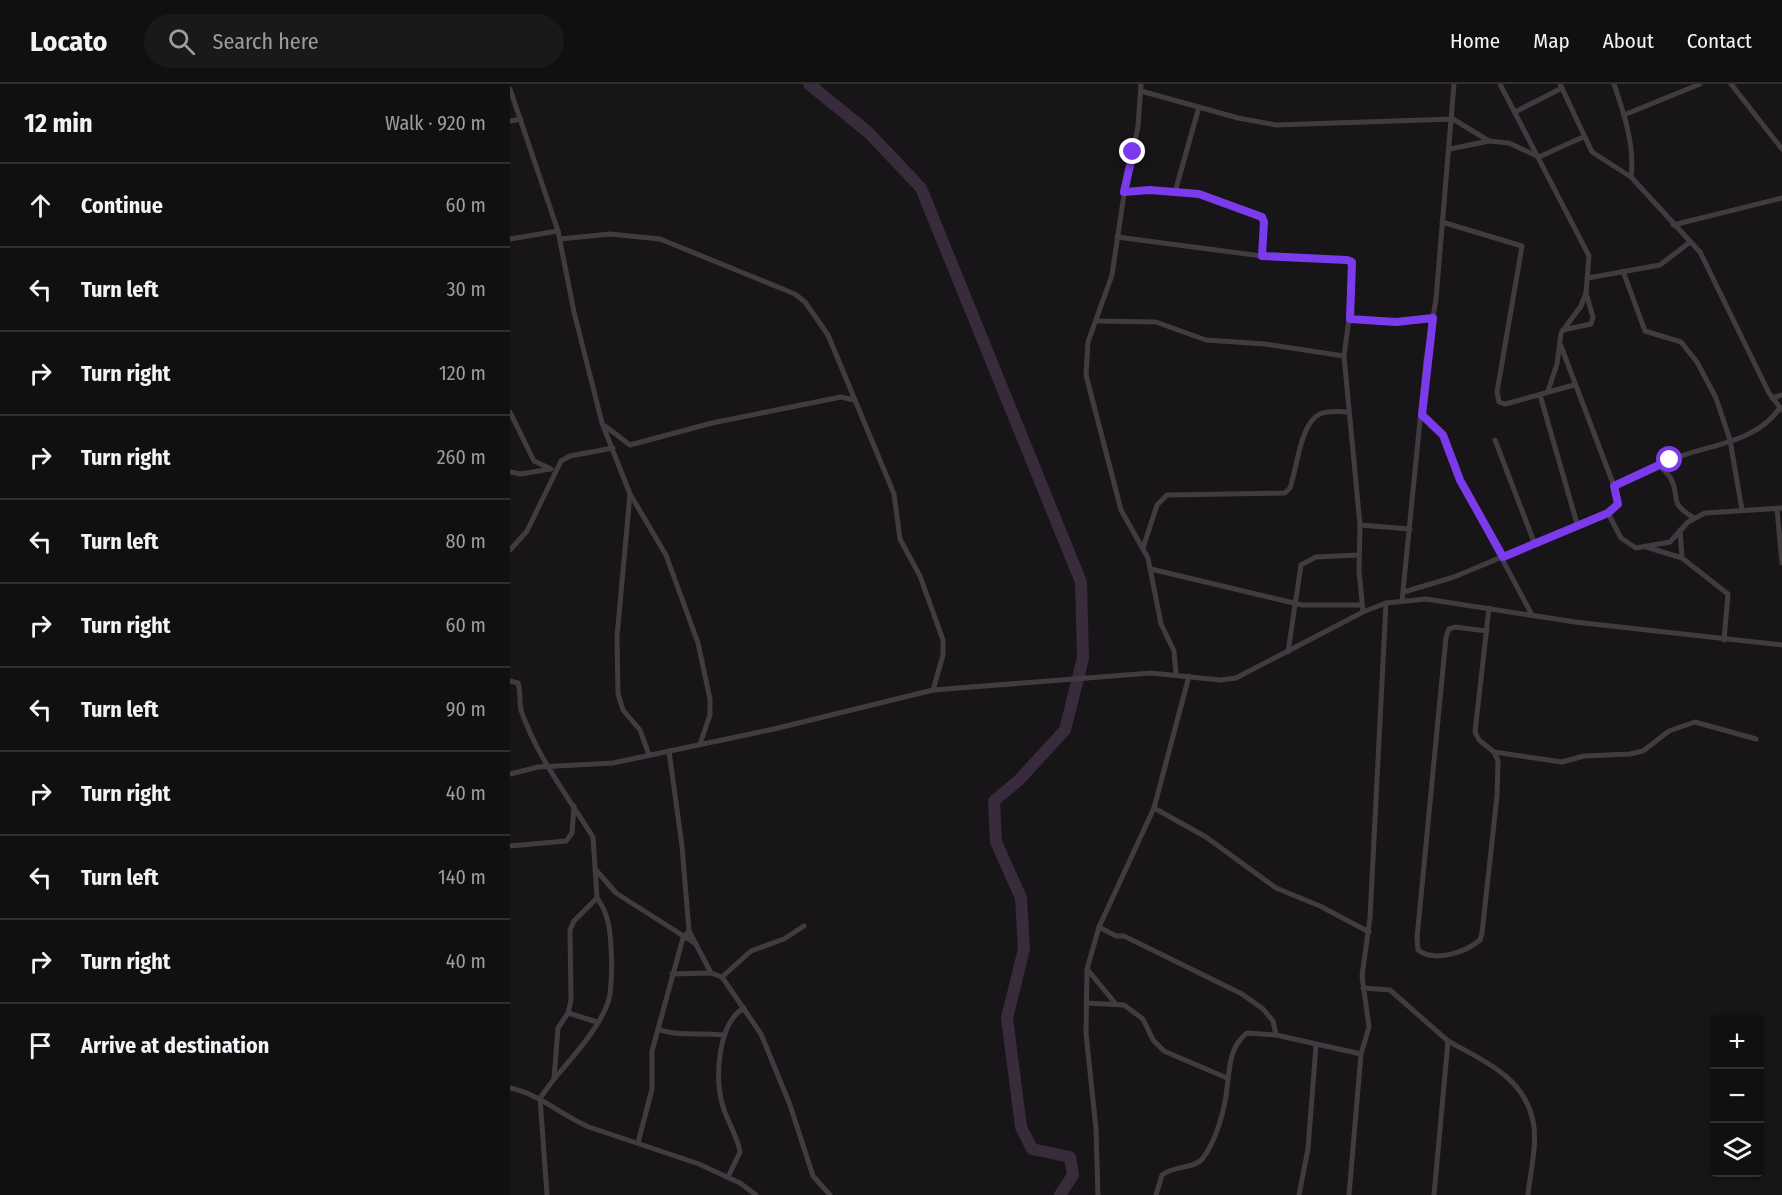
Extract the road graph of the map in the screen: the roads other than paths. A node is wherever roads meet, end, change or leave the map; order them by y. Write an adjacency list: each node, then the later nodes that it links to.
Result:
1 (1454, 84): 13 (street)
2 (1500, 84): 10 (street)
3 (1614, 84): 11 (street)
4 (1700, 84): 11 (street)
5 (1731, 84): 18 (street)
6 (1561, 86): 10 (street); 15 (street)
7 (1141, 87): 9 (street); 21 (street)
8 (510, 89): 12 (street)
9 (1199, 107): 13 (street); 22 (street)
10 (1515, 112): 19 (street)
11 (1624, 115): 20 (street)
12 (520, 119): 14 (street); 26 (street)
13 (1453, 119): 16 (street); 17 (street)
14 (510, 121)
15 (1583, 137): 19 (street); 20 (street)
16 (1489, 141): 17 (street); 19 (street)
17 (1450, 149): 24 (street)
18 (1782, 149)
19 (1539, 157): 33 (street)
20 (1631, 177): 25 (street)
21 (1124, 192): 22 (street); 27 (street)
22 (1175, 192): 31 (street)
23 (1782, 198): 25 (street)
24 (1442, 222): 35 (street); 44 (street)
25 (1673, 225): 30 (street)
26 (558, 231): 28 (street); 29 (street)
27 (1118, 237): 31 (street); 37 (street)
28 (510, 239)
29 (560, 239): 46 (street); 51 (street)
30 (1690, 242): 32 (street); 45 (street)
31 (1262, 256): 36 (street)
32 (1623, 272): 33 (street); 53 (street)
33 (1588, 278): 34 (street)
34 (1586, 293): 38 (street); 38 (street)
35 (1433, 318): 36 (street); 50 (street)
36 (1350, 319): 40 (street)
37 (1096, 321): 40 (street); 70 (street)
38 (1563, 330): 39 (street)
39 (1560, 342): 41 (street); 42 (street)
40 (1344, 356): 49 (street)
41 (1574, 385): 42 (street); 58 (street)
42 (1548, 391): 44 (street)
43 (1782, 394): 45 (street)
44 (1540, 395): 65 (street)
45 (1772, 398): 47 (street)
46 (854, 400): 51 (street); 91 (street)
47 (1780, 409): 53 (street)
48 (510, 412): 56 (street)
49 (1349, 412): 64 (street); 70 (street)
50 (1422, 415): 66 (street); 73 (street)
51 (602, 423): 54 (street)
52 (1495, 440): 68 (street)
53 (1730, 440): 55 (street); 61 (street)
54 (613, 448): 56 (street); 59 (street)
55 (1660, 466): 58 (street); 63 (street)
56 (554, 468): 57 (street); 71 (street)
57 (510, 472)
58 (1614, 486): 62 (street)
59 (630, 494): 93 (street); 96 (street)
60 (1779, 509): 61 (street); 75 (street)
61 (1742, 510): 63 (street)
62 (1608, 513): 65 (street); 69 (street)
63 (1694, 518): 67 (street)
64 (1360, 525): 66 (street); 72 (street)
65 (1578, 527): 68 (street)
66 (1410, 529): 77 (street)
67 (1680, 530): 69 (street); 74 (street)
68 (1534, 542): 73 (street)
69 (1645, 547): 74 (street)
70 (1143, 548): 76 (street)
71 (510, 550)
72 (1359, 555): 79 (street); 81 (street)
73 (1503, 557): 77 (street); 83 (street)
74 (1682, 558): 85 (street)
75 (1782, 563)
76 (1151, 569): 79 (street); 88 (street)
77 (1404, 592): 78 (street)
78 (1402, 601): 80 (street); 82 (street)
79 (1294, 603): 81 (street); 87 (street)
80 (1386, 603): 81 (street); 107 (street)
81 (1362, 608): 87 (street)
82 (1490, 608): 83 (street); 84 (street)
83 (1532, 615): 85 (street)
84 (1487, 631): 95 (street); 95 (street)
85 (1724, 640): 86 (street)
86 (1782, 645)
87 (1288, 652): 89 (street)
88 (1176, 674): 89 (street); 91 (street)
89 (1190, 676): 100 (street)
90 (510, 681): 97 (street)
91 (933, 690): 93 (street)
92 (1756, 739): 95 (street)
93 (700, 744): 94 (street)
94 (669, 751): 96 (street); 106 (street)
95 (1494, 752)
96 (649, 755): 97 (street)
97 (548, 766): 98 (street); 99 (street)
98 (510, 774)
99 (574, 805): 101 (street); 102 (street)
100 (1154, 808): 105 (street); 107 (street)
101 (510, 846)
102 (595, 868): 103 (street); 108 (street)
103 (597, 898): 118 (street); 119 (street)
104 (804, 926): 113 (street)
105 (1099, 927): 110 (street); 122 (street)
106 (689, 931): 108 (street); 109 (street)
107 (1369, 932): 114 (street)
108 (683, 938): 109 (street); 112 (street)
109 (697, 945): 111 (street)
110 (1087, 969): 115 (street); 116 (street)
111 (711, 973): 112 (street); 113 (street)
112 (672, 974): 120 (street)
113 (722, 977): 117 (street)
114 (1363, 988): 123 (street); 125 (street)
115 (1086, 1003): 116 (street); 135 (street)
116 (1115, 1003): 126 (street)
117 (744, 1008): 121 (street); 134 (street)
118 (568, 1013): 119 (street); 127 (street)
119 (597, 1023): 127 (street)
120 (658, 1029): 121 (street); 130 (street)
121 (723, 1035): 131 (street)
122 (1276, 1035): 124 (street); 126 (street)
123 (1448, 1041): 139 (street); 140 (street)
124 (1316, 1045): 125 (street); 137 (street)
125 (1361, 1054): 138 (street)
126 (1227, 1078): 136 (street)
127 (554, 1079): 129 (street)
128 (510, 1088): 129 (street)
129 (540, 1098): 130 (street); 132 (street)
130 (638, 1143): 131 (street)
131 (729, 1177): 133 (street)
132 (547, 1195)
133 (756, 1195)
134 (830, 1195)
135 (1098, 1195)
136 (1156, 1195)
137 (1299, 1195)
138 (1349, 1195)
139 (1434, 1195)
140 (1528, 1195)

